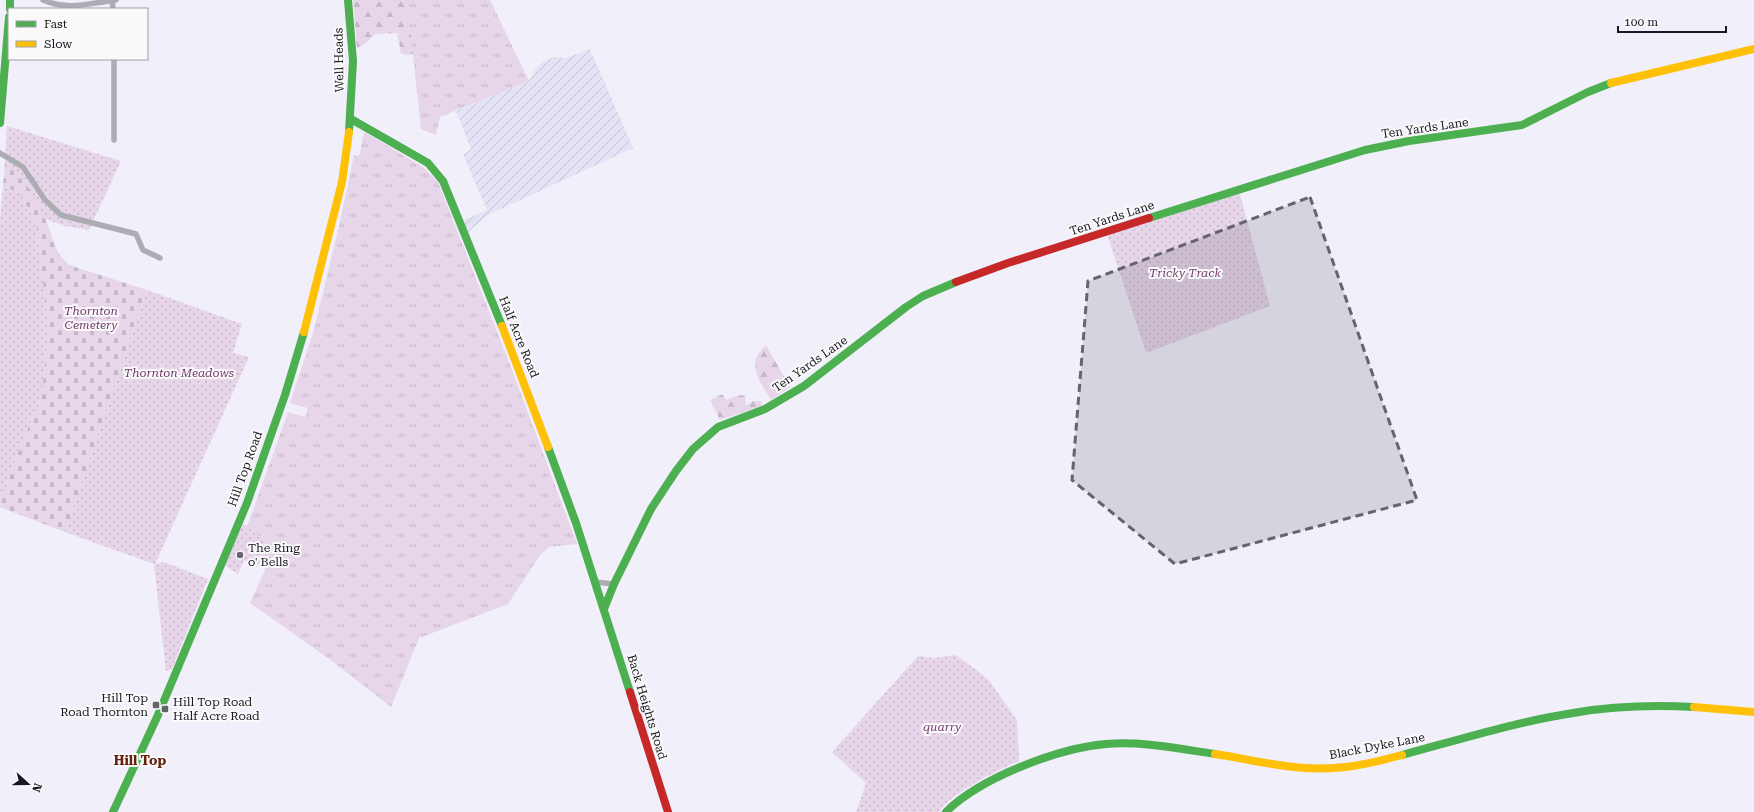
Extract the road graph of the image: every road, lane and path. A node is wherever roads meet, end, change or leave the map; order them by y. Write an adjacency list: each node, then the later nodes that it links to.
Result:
1 (43, 0): 2 (street)
2 (112, 0): 3 (street)
3 (116, 0)
4 (348, 0): 8 (street, Well Heads)
5 (8, 29): 9 (street)
6 (1754, 49): 14 (street, Ten Yards Lane)
7 (114, 60): 10 (street)
8 (352, 119): 13 (street, Half Acre Road); 17 (street, Hill Top Road)
9 (0, 123)
10 (114, 140)
11 (0, 153): 12 (street)
12 (160, 258)
13 (594, 582): 14 (street); 15 (street, Half Acre Road)
14 (614, 584): 15 (street, Ten Yards Lane)
15 (604, 609): 18 (street, Back Heights Road)
16 (1754, 712): 19 (street, Black Dyke Lane)
17 (113, 812)
18 (668, 812)
19 (946, 812)

